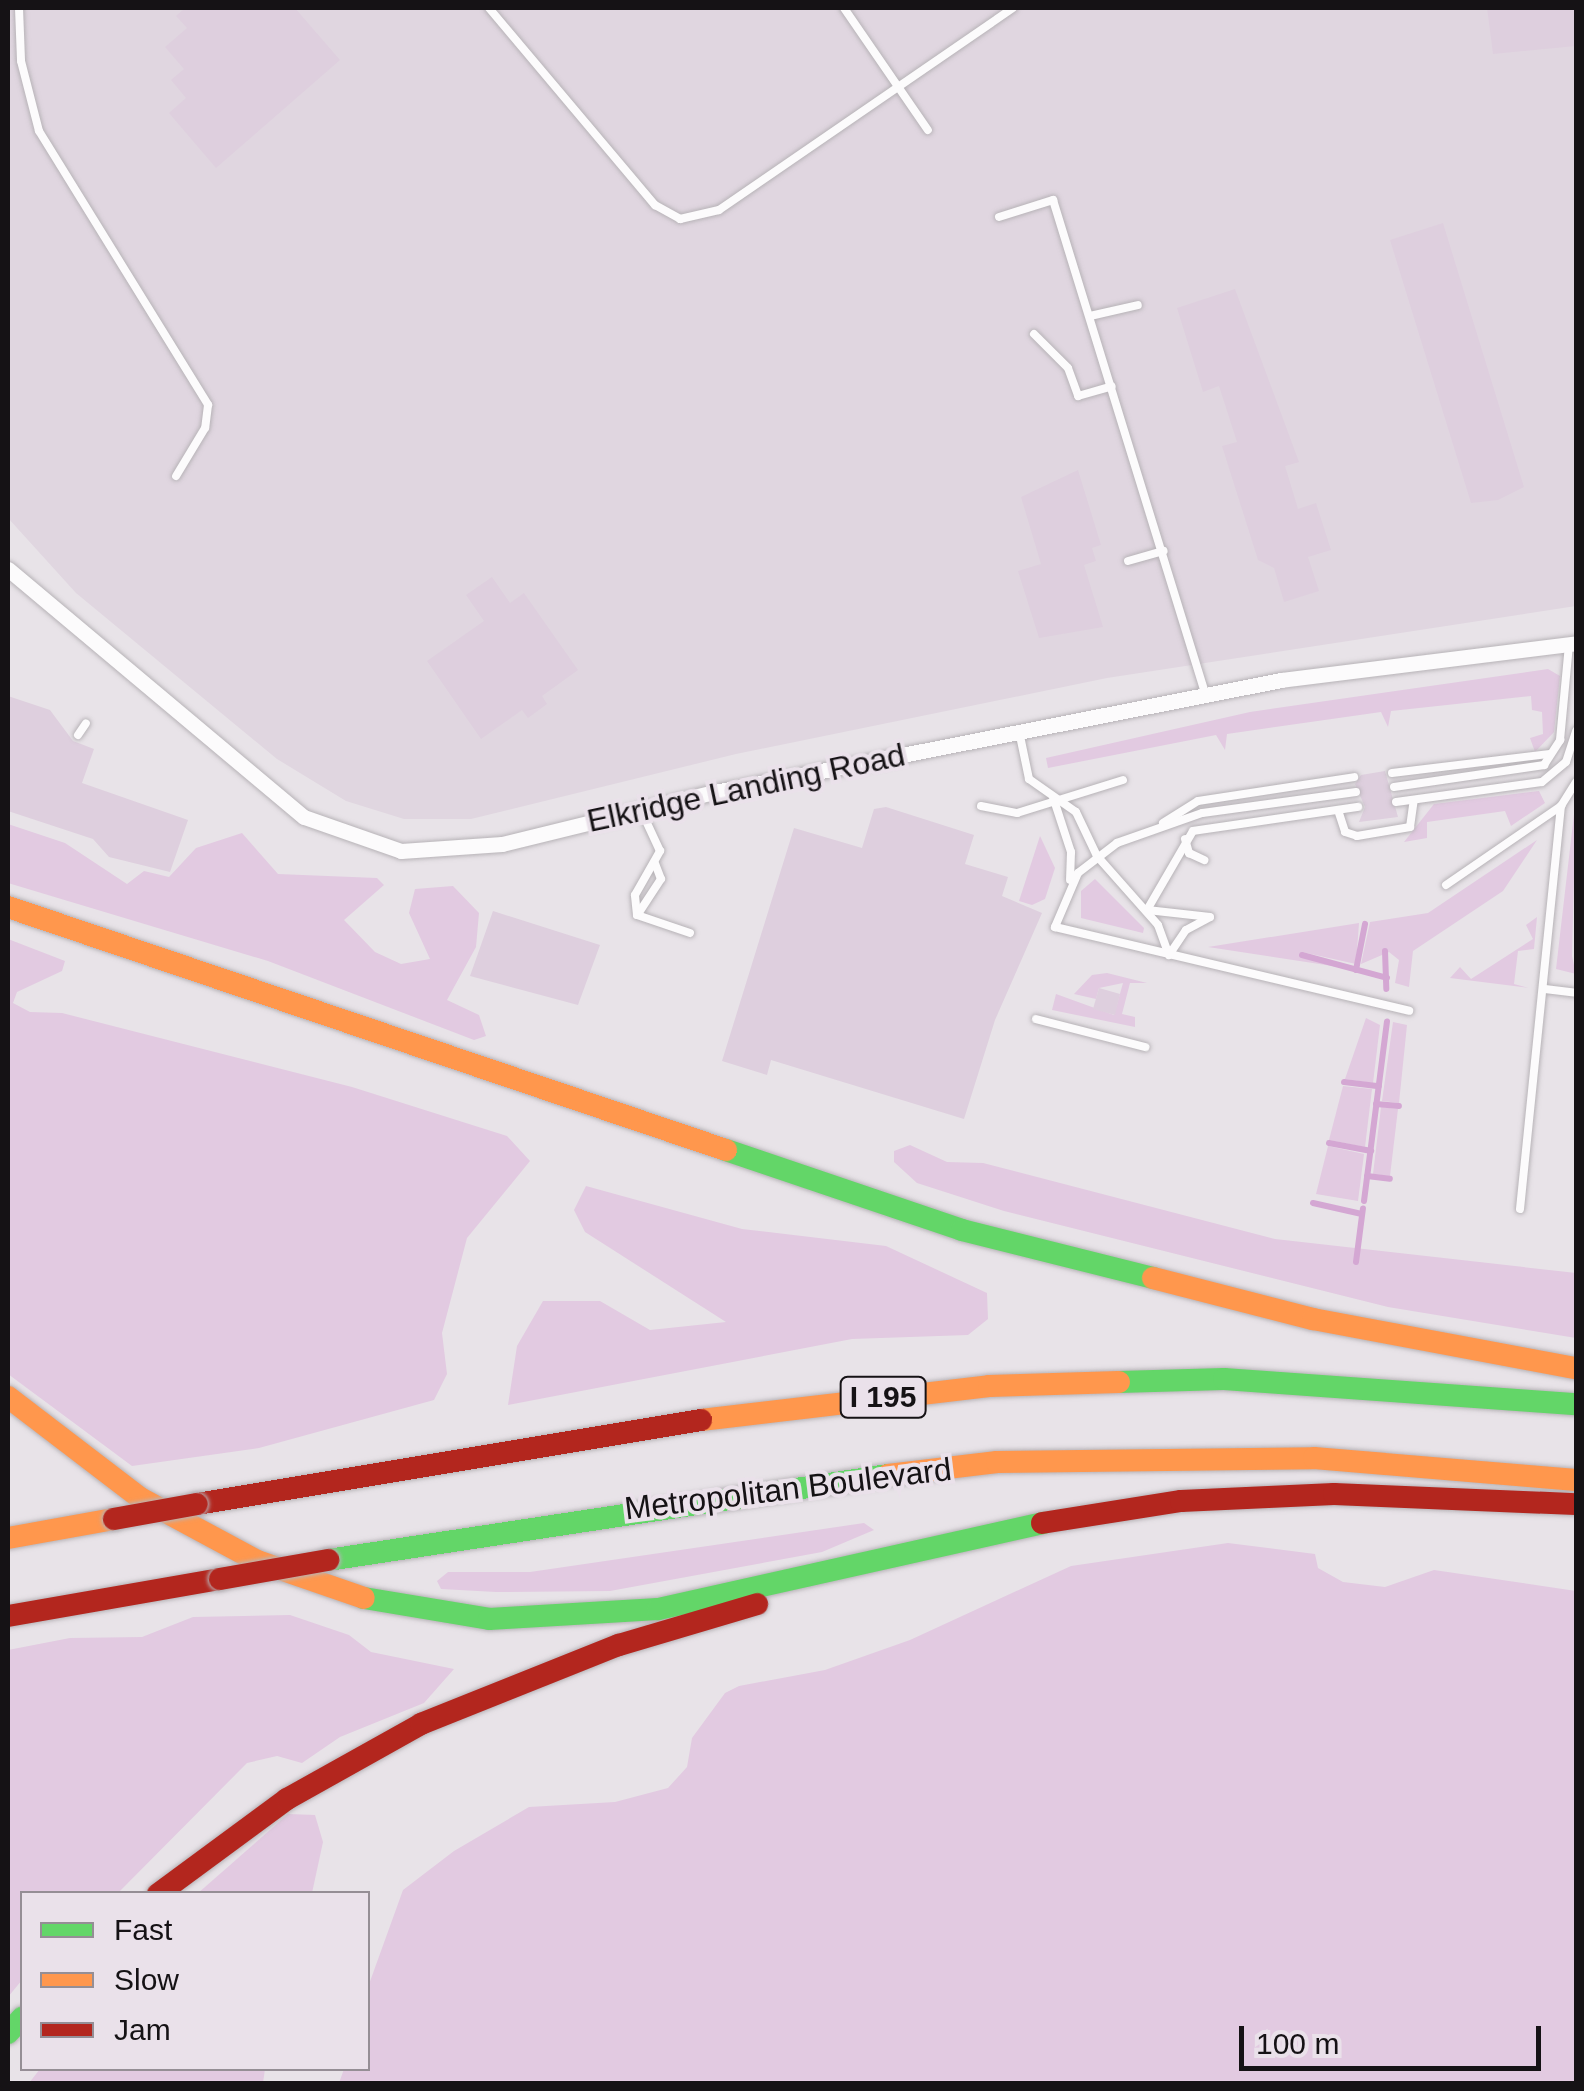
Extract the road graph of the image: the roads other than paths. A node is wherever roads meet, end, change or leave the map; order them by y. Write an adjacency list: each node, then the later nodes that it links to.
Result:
1 (19, 8): 12 (lane)
2 (490, 8): 5 (lane)
3 (844, 8): 5 (lane)
4 (1013, 8): 5 (lane)
5 (898, 86): 6 (lane)
6 (928, 130)
7 (1000, 217): 9 (lane)
8 (1138, 305): 9 (lane)
9 (1090, 316): 11 (lane)
10 (1034, 334): 11 (lane)
11 (1112, 386): 13 (lane)
12 (176, 476)
13 (1164, 550): 14 (lane); 17 (lane)
14 (1128, 561)
15 (8, 568): 35 (street, Elkridge Landing Road)
16 (1573, 643): 17 (street, Elkridge Landing Road); 22 (lane)
17 (1205, 693): 19 (street, Elkridge Landing Road)
18 (86, 723): 21 (lane)
19 (1019, 731): 29 (lane); 35 (street, Elkridge Landing Road)
20 (1576, 731): 30 (lane)
21 (78, 735)
22 (1554, 752): 23 (lane); 27 (lane)
23 (1392, 774)
24 (1354, 777): 37 (lane)
25 (1122, 780): 29 (lane)
26 (1576, 782): 33 (lane)
27 (1394, 787)
28 (1356, 792): 37 (lane)
29 (1053, 797): 32 (lane); 39 (lane); 43 (lane)
30 (1414, 800): 31 (lane); 36 (lane)
31 (1396, 802)
32 (981, 806)
33 (1561, 806): 42 (lane); 49 (lane)
34 (1358, 807): 36 (lane)
35 (640, 808): 41 (lane)
36 (1338, 810): 38 (lane)
37 (1162, 824): 39 (lane)
38 (1184, 838): 40 (lane); 45 (lane)
39 (1097, 856): 43 (lane); 45 (lane)
40 (1204, 860)
41 (655, 864): 46 (lane); 46 (lane)
42 (1446, 885)
43 (1069, 886): 48 (lane)
44 (8, 907): 55 (highway)
45 (1147, 910): 48 (lane); 48 (lane)
46 (637, 915): 47 (lane)
47 (690, 933)
48 (1169, 955): 51 (lane)
49 (1545, 989): 50 (lane); 54 (lane)
50 (1576, 993)
51 (1409, 1011)
52 (1036, 1019): 53 (lane)
53 (1144, 1047)
54 (1520, 1208)
55 (1576, 1368)
56 (8, 1396): 61 (highway)
57 (1576, 1404): 60 (highway, I 195, bridge)
58 (1576, 1480): 62 (highway, Metropolitan Boulevard / I 195, bridge)
59 (1576, 1504): 61 (highway)
60 (8, 1538)
61 (883, 1561): 63 (highway)
62 (8, 1616)
63 (162, 1891)

